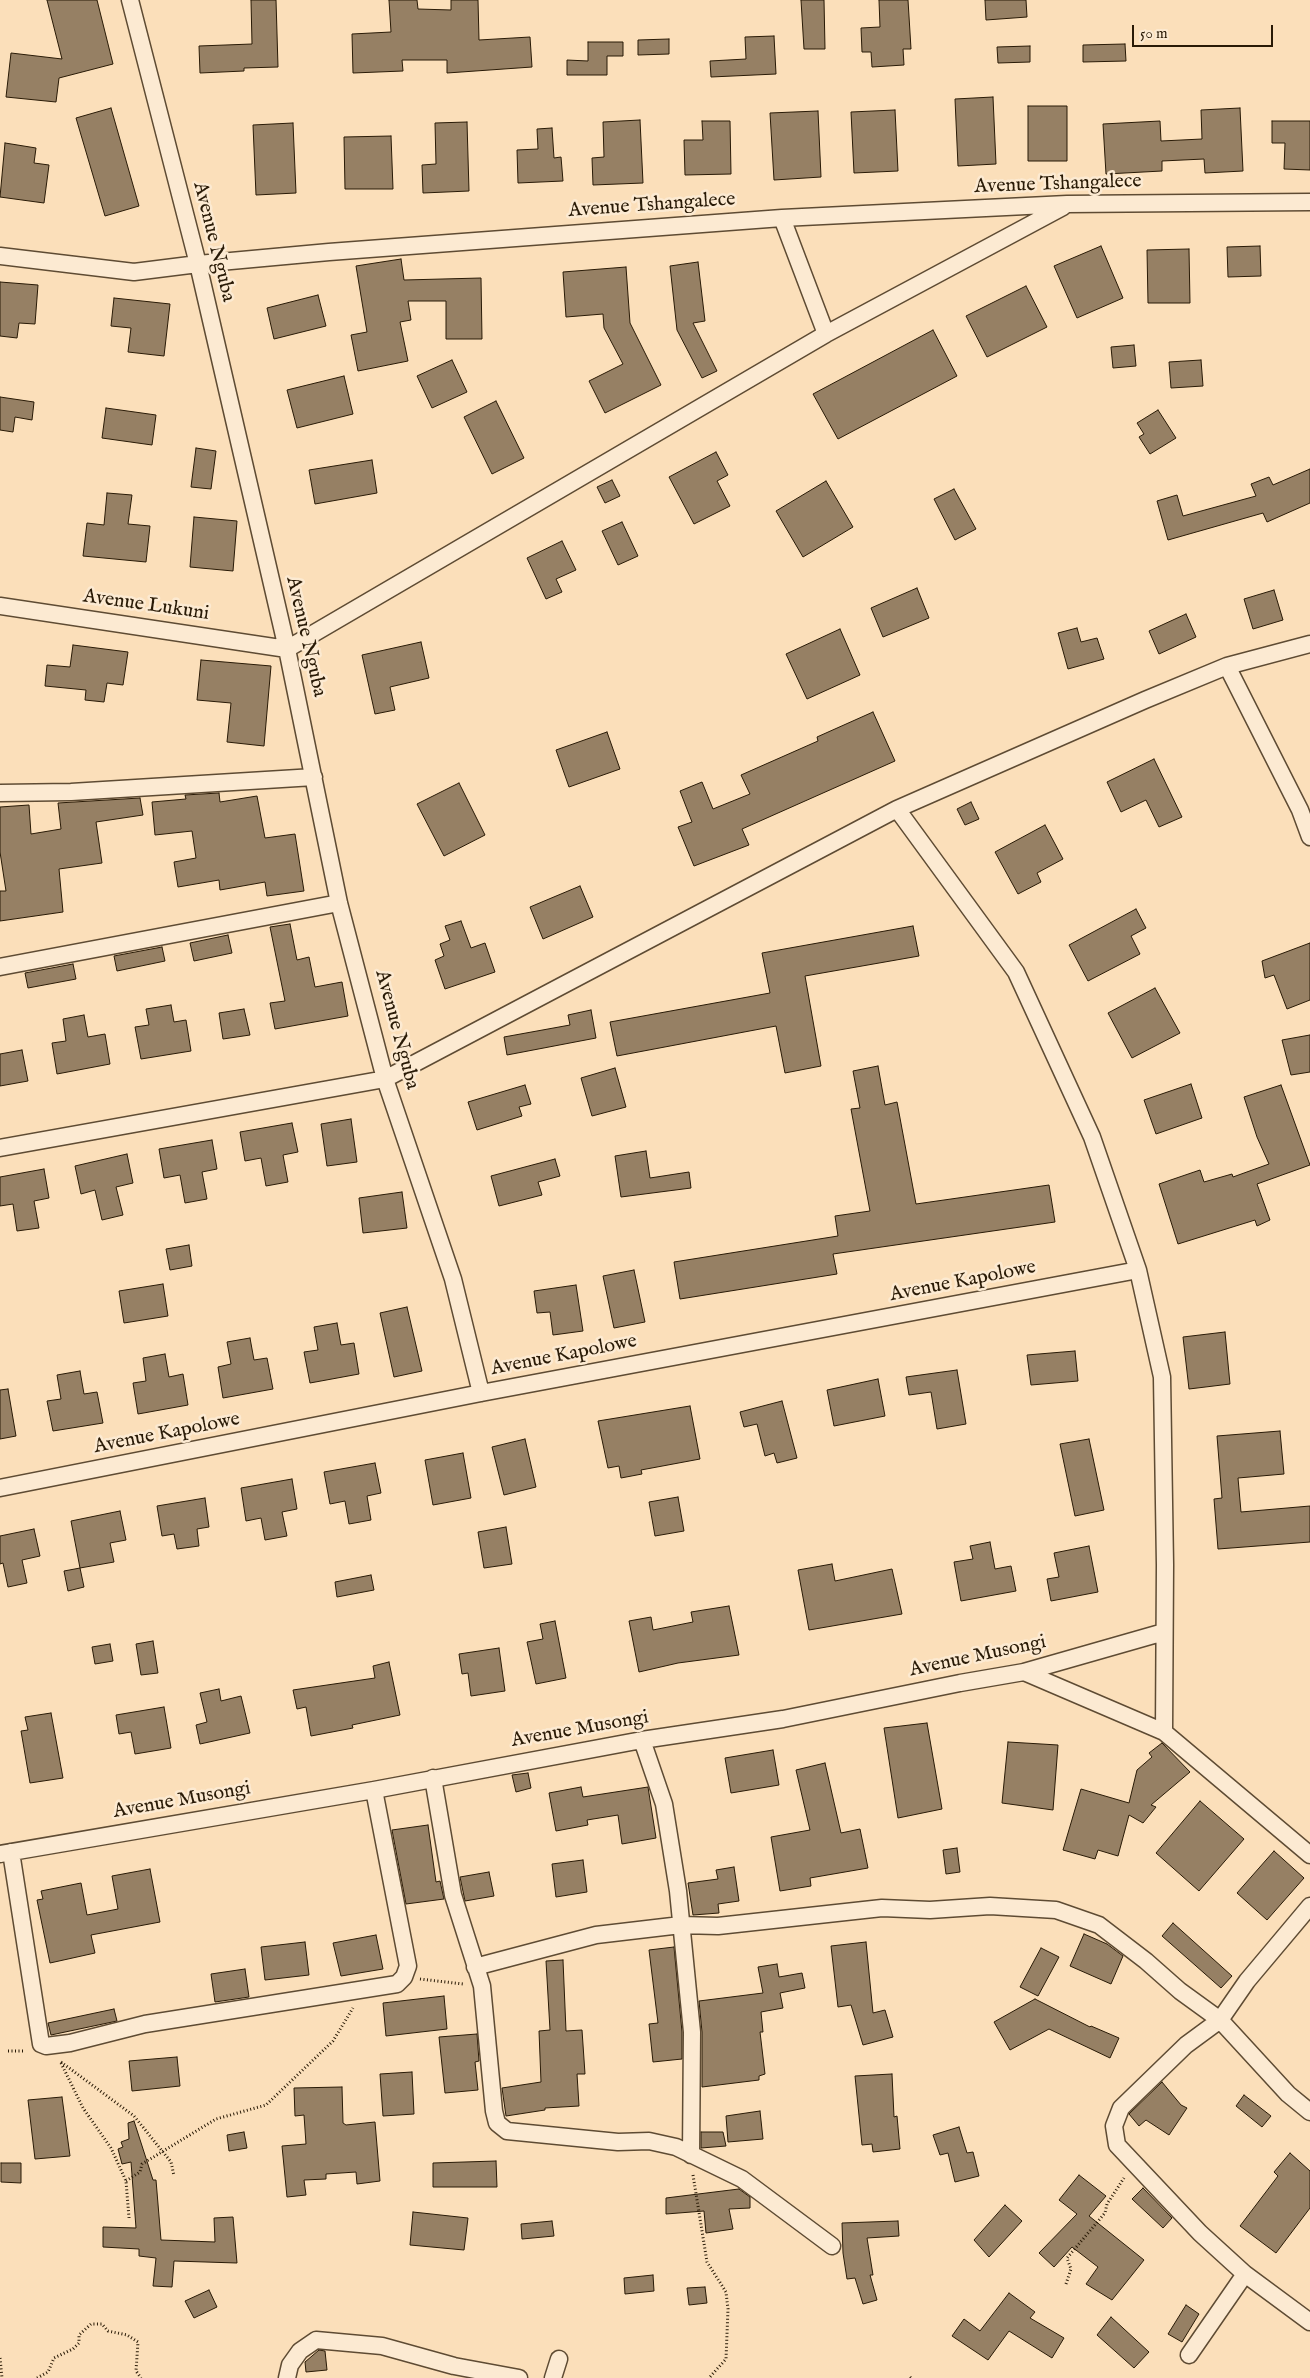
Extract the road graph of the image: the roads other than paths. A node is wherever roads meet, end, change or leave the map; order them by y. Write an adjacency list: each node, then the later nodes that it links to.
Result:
1 (130, 0): 6 (street, Avenue Nguba)
2 (1310, 202): 3 (street, Avenue Tshangalece)
3 (1067, 204): 4 (street, Avenue Tshangalece); 7 (street)
4 (782, 218): 6 (street, Avenue Tshangalece); 7 (street)
5 (0, 256): 6 (street, Avenue Tshangalece)
6 (198, 264): 10 (street, Avenue Nguba)
7 (826, 334): 10 (street)
8 (0, 606): 10 (street, Avenue Lukuni)
9 (1310, 644): 11 (street)
10 (287, 649): 12 (street, Avenue Nguba)
11 (1227, 666): 14 (street); 15 (street)
12 (314, 777): 13 (street); 16 (street, Avenue Nguba)
13 (0, 793)
14 (897, 809): 18 (street); 20 (street)
15 (1310, 838)
16 (340, 903): 17 (street); 18 (street, Avenue Nguba)
17 (0, 967)
18 (385, 1079): 19 (street); 21 (street, Avenue Nguba)
19 (0, 1148)
20 (1138, 1270): 21 (street, Avenue Kapolowe); 23 (street)
21 (481, 1394): 22 (street, Avenue Kapolowe)
22 (0, 1488)
23 (1164, 1632): 24 (street, Avenue Musongi); 25 (street)
24 (1024, 1672): 25 (street); 26 (street, Avenue Musongi)
25 (1164, 1732): 30 (street)
26 (642, 1740): 27 (street, Avenue Musongi); 32 (street)
27 (433, 1778): 28 (street, Avenue Musongi); 33 (street)
28 (374, 1790): 29 (street, Avenue Musongi); 29 (street)
29 (5, 1853)
30 (1310, 1854)
31 (1310, 1906): 34 (street)
32 (681, 1925): 33 (street); 34 (street); 36 (street)
33 (475, 1967): 36 (street)
34 (1220, 2020): 35 (street); 38 (street)
35 (1310, 2112)
36 (691, 2155): 37 (street)
37 (832, 2246)
38 (1245, 2274): 39 (street); 40 (street)
39 (1310, 2322)
40 (1189, 2355)
41 (559, 2359): 44 (street)
42 (287, 2378): 43 (street)
43 (519, 2378)
44 (553, 2378)

